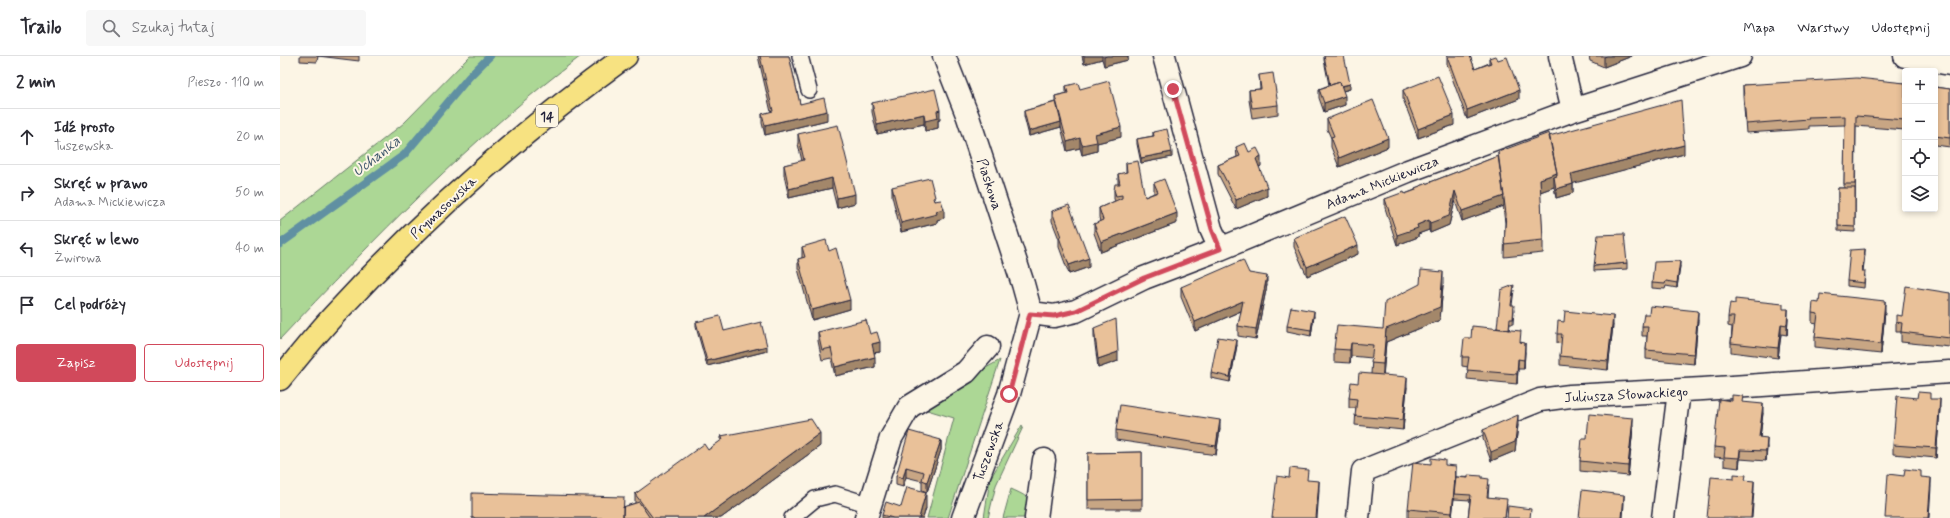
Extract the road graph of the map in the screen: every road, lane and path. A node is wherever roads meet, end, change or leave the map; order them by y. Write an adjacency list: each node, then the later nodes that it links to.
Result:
1 (626, 56): 15 (main road, Prymasowska / 14)
2 (800, 56): 9 (lane)
3 (944, 56): 12 (street, Piaskowa)
4 (1164, 56): 11 (street)
5 (1560, 56): 10 (street)
6 (1740, 56): 10 (street, Adama Mickiewicza)
7 (1905, 56): 8 (street)
8 (1950, 64)
9 (809, 90)
10 (1573, 110): 11 (street, Adama Mickiewicza)
11 (1220, 249): 12 (street, Adama Mickiewicza)
12 (1030, 314): 20 (street, Tuszewska)
13 (988, 347): 18 (street)
14 (1950, 372): 16 (street, Juliusza Słowackiego)
15 (280, 379)
16 (1679, 391): 22 (street, Juliusza Słowackiego); 23 (street)
17 (1044, 460): 21 (street)
18 (868, 511): 19 (lane)
19 (792, 518)
20 (963, 518)
21 (1036, 518)
22 (1358, 518)
23 (1663, 518)

